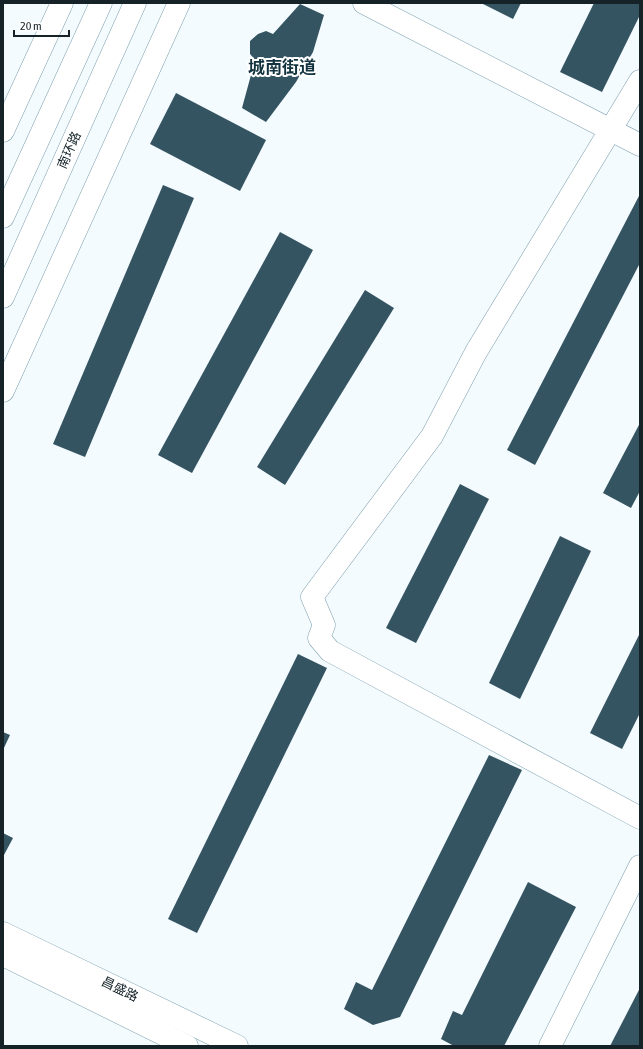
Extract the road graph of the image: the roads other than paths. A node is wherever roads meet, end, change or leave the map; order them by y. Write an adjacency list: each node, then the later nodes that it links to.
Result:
1 (62, 3): 8 (street)
2 (101, 3): 10 (street)
3 (135, 3): 11 (street, 南环路)
4 (179, 3): 12 (street)
5 (364, 3): 7 (street)
6 (640, 81): 7 (street)
7 (610, 130): 9 (street); 13 (street)
8 (3, 131)
9 (640, 145)
10 (3, 217)
11 (3, 297)
12 (3, 391)
13 (640, 818)
14 (640, 866): 19 (street)
15 (3, 933): 18 (street, 昌盛路)
16 (3, 955): 17 (street, 昌盛路)
17 (187, 1046)
18 (236, 1046)
19 (550, 1046)

